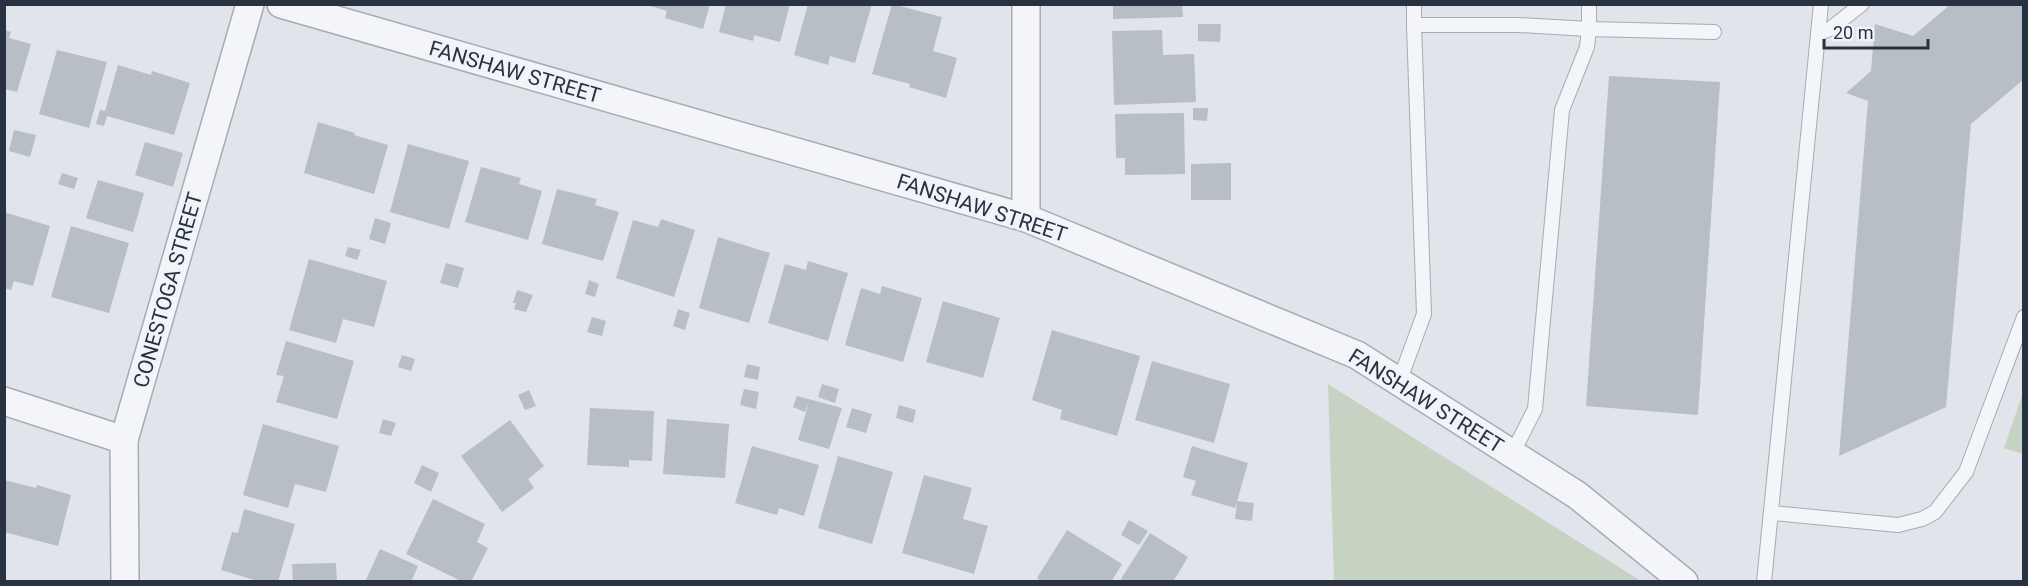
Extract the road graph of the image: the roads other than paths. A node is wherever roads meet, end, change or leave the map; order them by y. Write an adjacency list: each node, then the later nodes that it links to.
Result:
1 (250, 4): 16 (street, CONESTOGA STREET)
2 (281, 4): 12 (street, FANSHAW STREET)
3 (1026, 4): 12 (street)
4 (1414, 4): 8 (lane)
5 (1589, 4): 9 (lane)
6 (1821, 4): 11 (lane)
7 (1862, 4): 11 (lane)
8 (1414, 25): 9 (lane); 14 (lane)
9 (1589, 29): 10 (lane); 17 (lane)
10 (1714, 32)
11 (1818, 33): 18 (lane)
12 (1026, 218): 14 (street, FANSHAW STREET)
13 (2024, 317): 18 (lane)
14 (1399, 382): 17 (street, FANSHAW STREET)
15 (4, 401): 16 (street)
16 (124, 440): 19 (street, CONESTOGA STREET)
17 (1512, 454): 20 (street, FANSHAW STREET)
18 (1772, 513): 21 (lane)
19 (125, 582)
20 (1684, 582)
21 (1764, 582)

